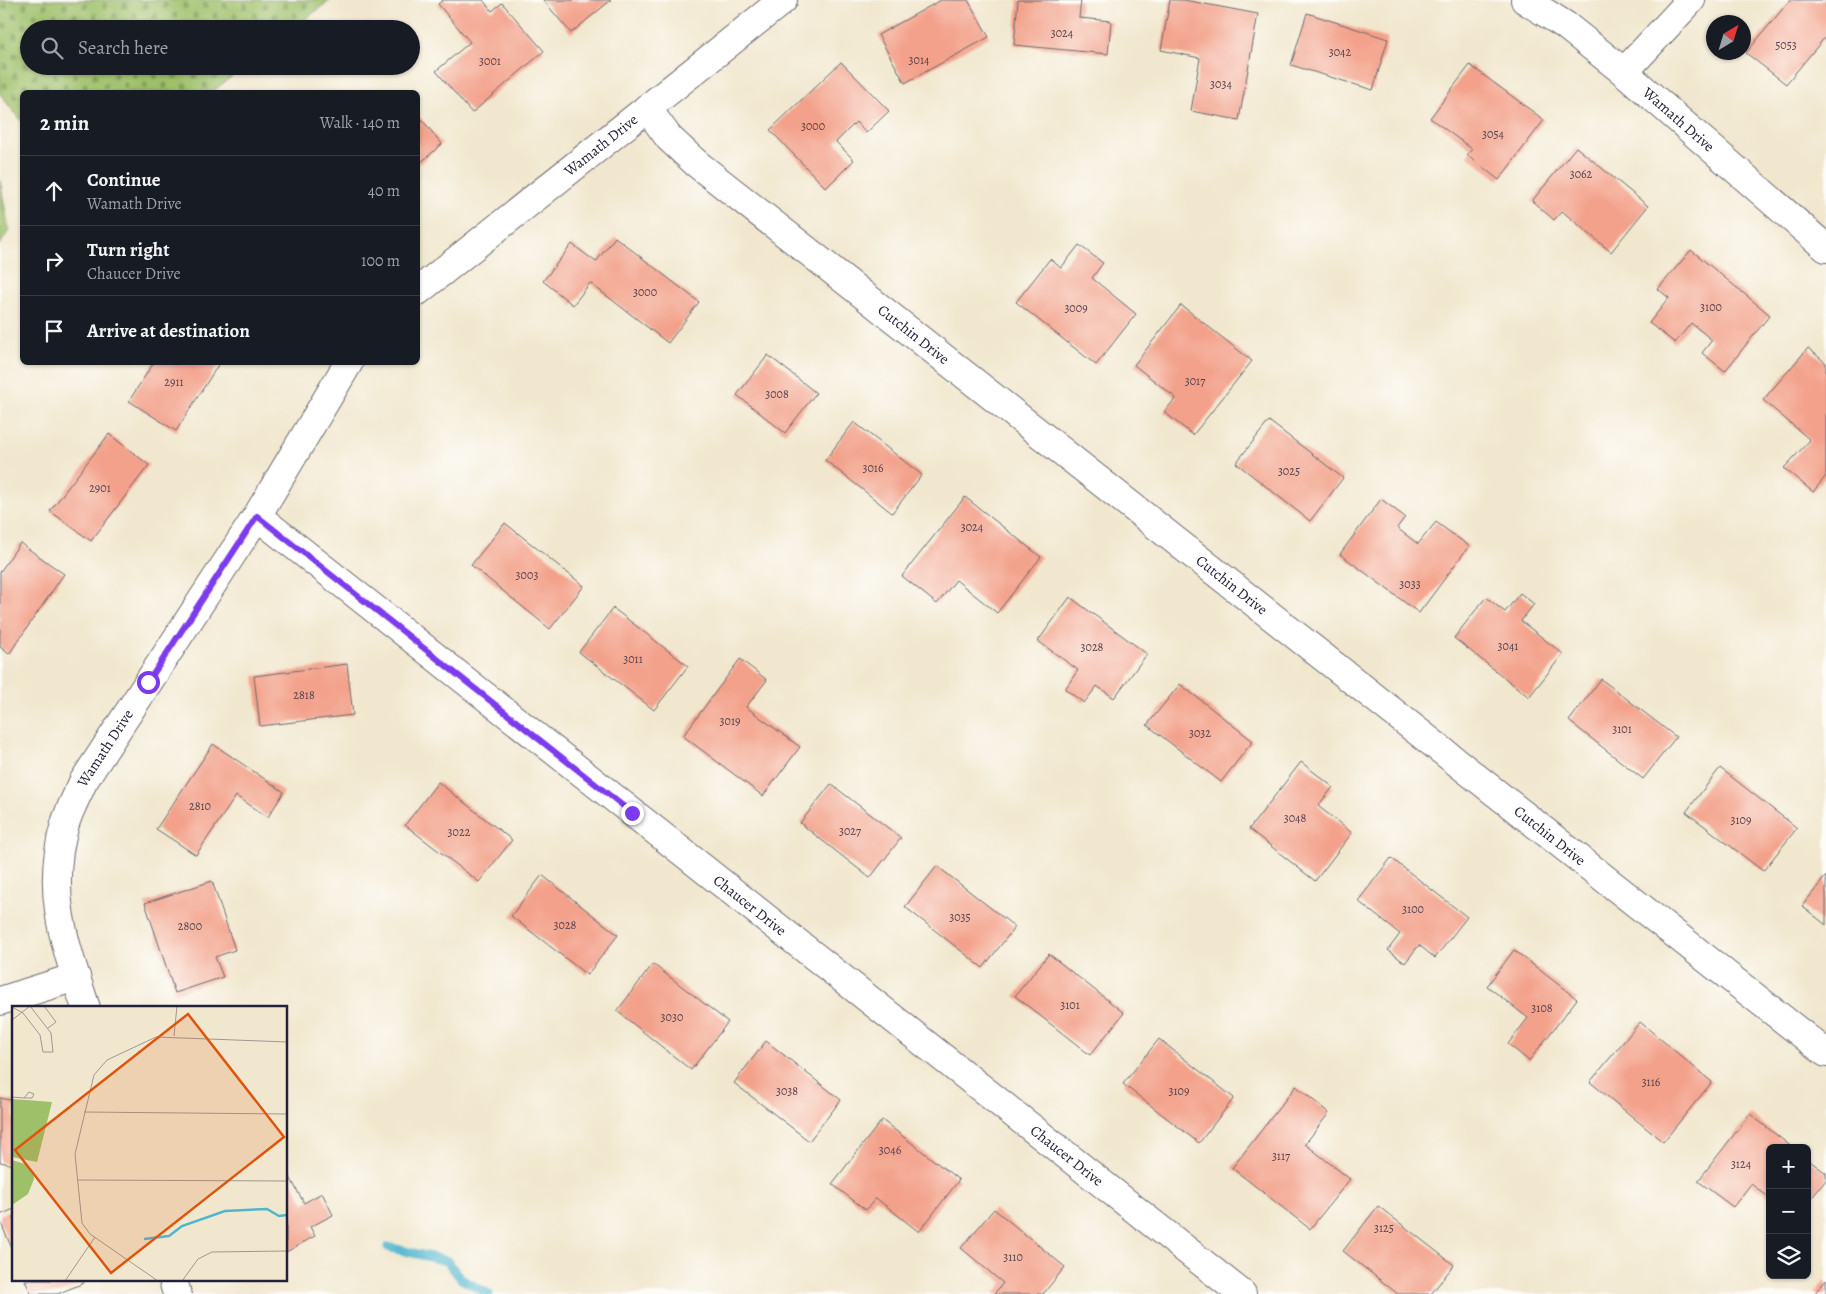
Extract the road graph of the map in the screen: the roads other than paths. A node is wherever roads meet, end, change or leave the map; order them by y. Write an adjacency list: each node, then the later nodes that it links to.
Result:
1 (783, 0): 5 (street, Wamath Drive)
2 (1524, 0): 4 (street, Wamath Drive)
3 (1691, 0): 4 (street)
4 (1624, 72): 6 (street, Wamath Drive)
5 (647, 108): 7 (street, Wamath Drive); 13 (street, Cutchin Drive)
6 (1826, 248)
7 (420, 288)
8 (347, 365): 9 (street, Wamath Drive)
9 (257, 516): 10 (street, Wamath Drive); 16 (street, Chaucer Drive)
10 (76, 977): 11 (street); 12 (street, Wamath Drive)
11 (0, 1001)
12 (85, 1006)
13 (1826, 1053)
14 (173, 1282): 15 (street)
15 (177, 1294)
16 (1242, 1294)

